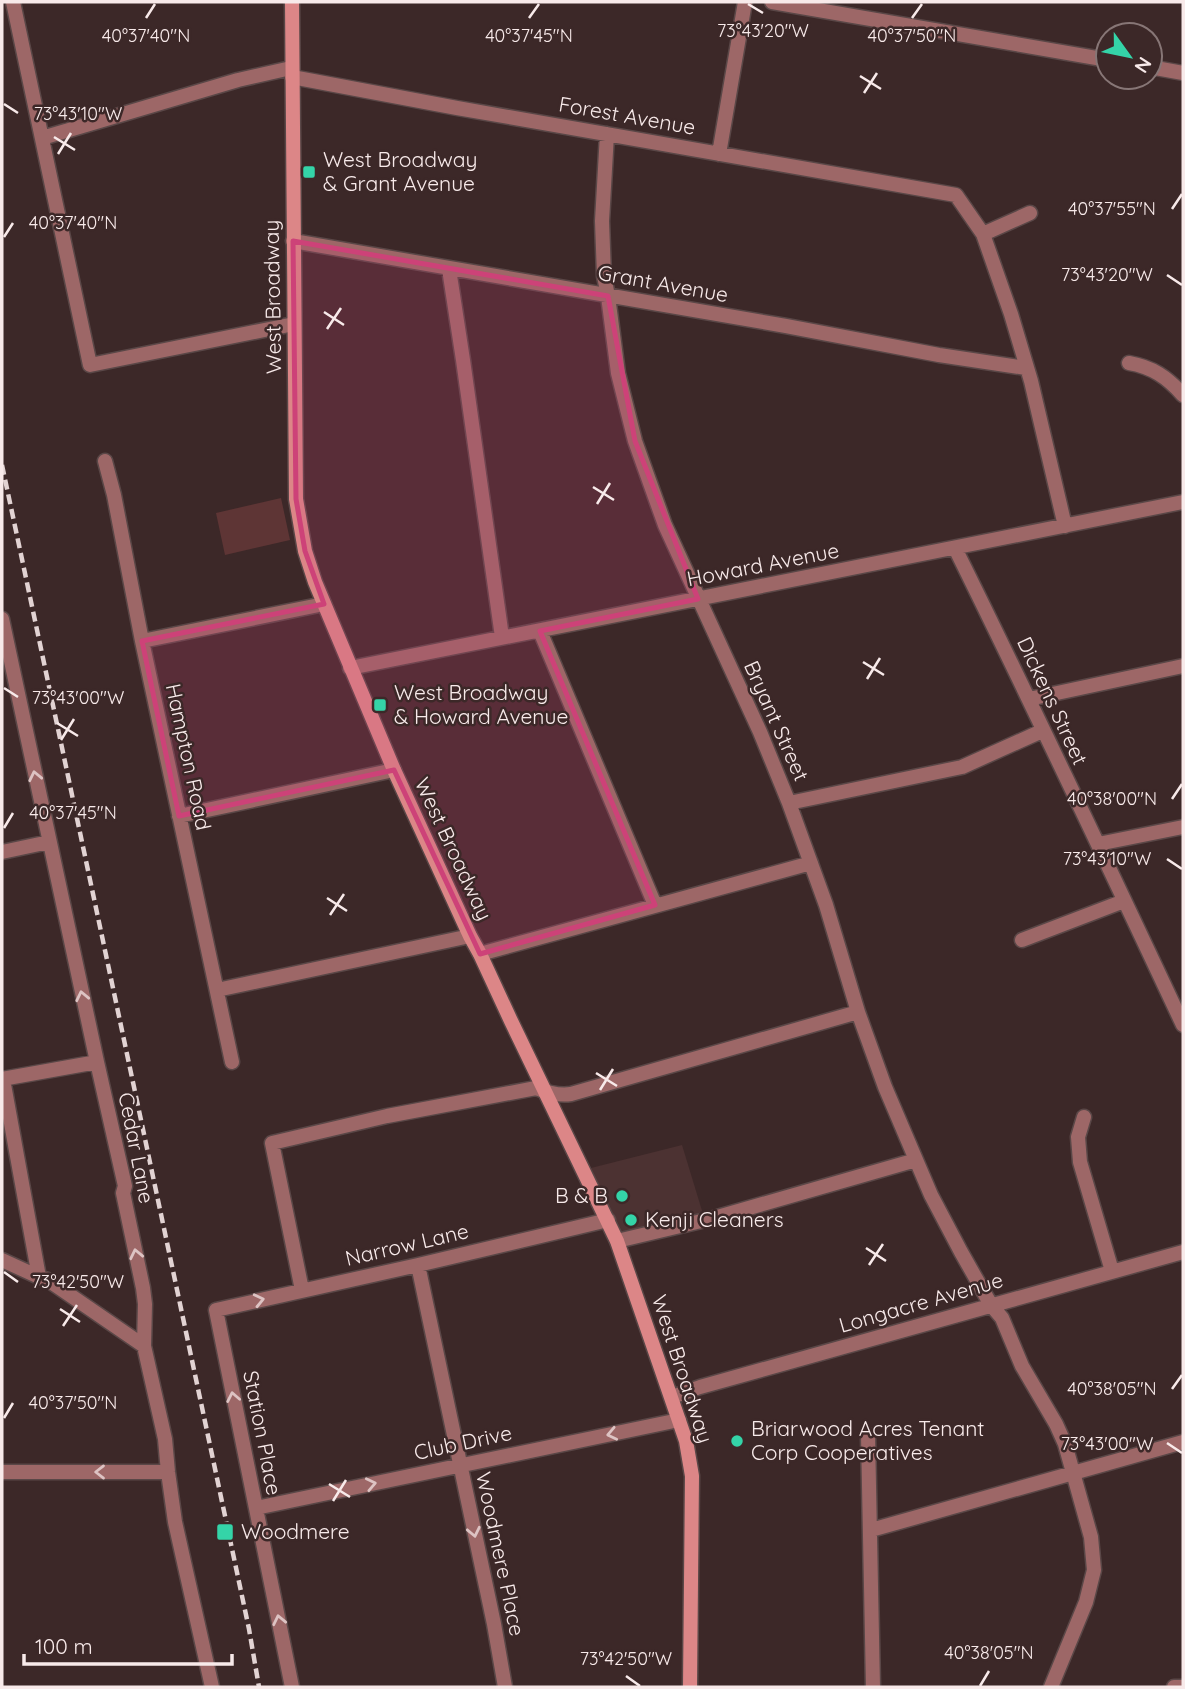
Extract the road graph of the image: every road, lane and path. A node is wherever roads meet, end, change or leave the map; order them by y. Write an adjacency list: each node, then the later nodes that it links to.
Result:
1 (13, 2): 10 (street)
2 (292, 2): 7 (main road, West Broadway)
3 (745, 2): 11 (street)
4 (772, 2): 5 (street)
5 (1094, 58)
6 (1164, 70): 8 (street)
7 (291, 72): 9 (street, Forest Avenue); 10 (street); 14 (main road, West Broadway)
8 (1183, 73)
9 (607, 134): 11 (street, Forest Avenue); 16 (street, Bryant Street)
10 (42, 138): 17 (street)
11 (719, 154): 13 (street, Forest Avenue)
12 (1030, 213): 13 (street)
13 (983, 234): 19 (street)
14 (293, 241): 15 (street, Grant Avenue); 17 (main road, West Broadway)
15 (449, 269): 16 (street, Grant Avenue); 29 (street)
16 (608, 296): 19 (street, Grant Avenue); 25 (street, Bryant Street)
17 (294, 324): 26 (main road, West Broadway)
18 (1129, 363): 20 (street)
19 (1026, 368): 23 (street)
20 (1183, 395)
21 (105, 461): 30 (street, Hampton Road)
22 (1183, 502): 23 (street, Howard Avenue)
23 (1065, 526): 24 (street, Howard Avenue)
24 (955, 548): 25 (street, Howard Avenue); 33 (street, Dickens Street)
25 (698, 599): 28 (street, Howard Avenue); 36 (street, Bryant Street)
26 (324, 604): 30 (street); 32 (main road, West Broadway)
27 (2, 623): 39 (street, Cedar Lane, one-way to 27)
28 (540, 631): 29 (street, Howard Avenue); 44 (street)
29 (502, 637): 32 (street, Howard Avenue)
30 (142, 641): 37 (street, Hampton Road)
31 (1183, 666): 33 (street)
32 (350, 668): 35 (main road, West Broadway)
33 (1029, 699): 34 (street, Dickens Street)
34 (1042, 731): 36 (street); 40 (street, Dickens Street)
35 (394, 770): 37 (street); 45 (main road, West Broadway)
36 (789, 803): 42 (street, Bryant Street)
37 (180, 816): 48 (street, Hampton Road)
38 (1183, 827): 40 (street)
39 (49, 842): 41 (street); 51 (street, Cedar Lane, one-way to 39)
40 (1098, 844): 43 (street, Dickens Street)
41 (2, 852)
42 (811, 863): 44 (street); 49 (street, Bryant Street)
43 (1124, 901): 46 (street); 50 (street, Dickens Street)
44 (655, 905): 47 (street)
45 (470, 936): 47 (main road, West Broadway); 48 (street)
46 (1022, 940)
47 (480, 954): 54 (main road, West Broadway)
48 (217, 990): 52 (street, Hampton Road)
49 (858, 1012): 54 (street); 56 (street, Bryant Street)
50 (1183, 1025)
51 (97, 1062): 53 (street); 67 (street, Cedar Lane, one-way to 51)
52 (232, 1062)
53 (2, 1079): 63 (street)
54 (547, 1093): 57 (main road, West Broadway); 64 (street)
55 (1084, 1117): 62 (street)
56 (916, 1160): 58 (street); 65 (street, Bryant Street)
57 (608, 1220): 58 (main road, West Broadway); 61 (street, Narrow Lane)
58 (617, 1241): 68 (main road, West Broadway)
59 (1183, 1252): 62 (street, Longacre Avenue)
60 (2, 1260): 63 (street)
61 (418, 1265): 64 (street, Narrow Lane); 72 (street, Woodmere Place)
62 (1112, 1271): 65 (street, Longacre Avenue)
63 (39, 1278): 67 (street)
64 (302, 1290): 66 (street, Narrow Lane, one-way to 64)
65 (991, 1305): 68 (street, Longacre Avenue); 75 (street, Bryant Street)
66 (216, 1310): 76 (street, Station Place, one-way to 66)
67 (144, 1346): 74 (street, Cedar Lane)
68 (672, 1397): 69 (main road, West Broadway)
69 (679, 1420): 72 (street, Club Drive, one-way to 72); 81 (main road, West Broadway)
70 (868, 1435): 77 (street)
71 (1183, 1442): 75 (street)
72 (460, 1465): 76 (street, Club Drive, one-way to 72); 80 (street, Woodmere Place, one-way to 80)
73 (2, 1472): 74 (street, one-way to 73)
74 (168, 1472): 78 (street, Cedar Lane)
75 (1072, 1472): 77 (street); 83 (street, Bryant Street)
76 (256, 1508): 79 (street, Station Place, one-way to 76)
77 (871, 1531): 82 (street)
78 (212, 1687)
79 (292, 1687)
80 (505, 1687)
81 (691, 1687)
82 (873, 1687)
83 (1051, 1687)
84 (1174, 1687): 85 (street)
85 (1183, 1687)

